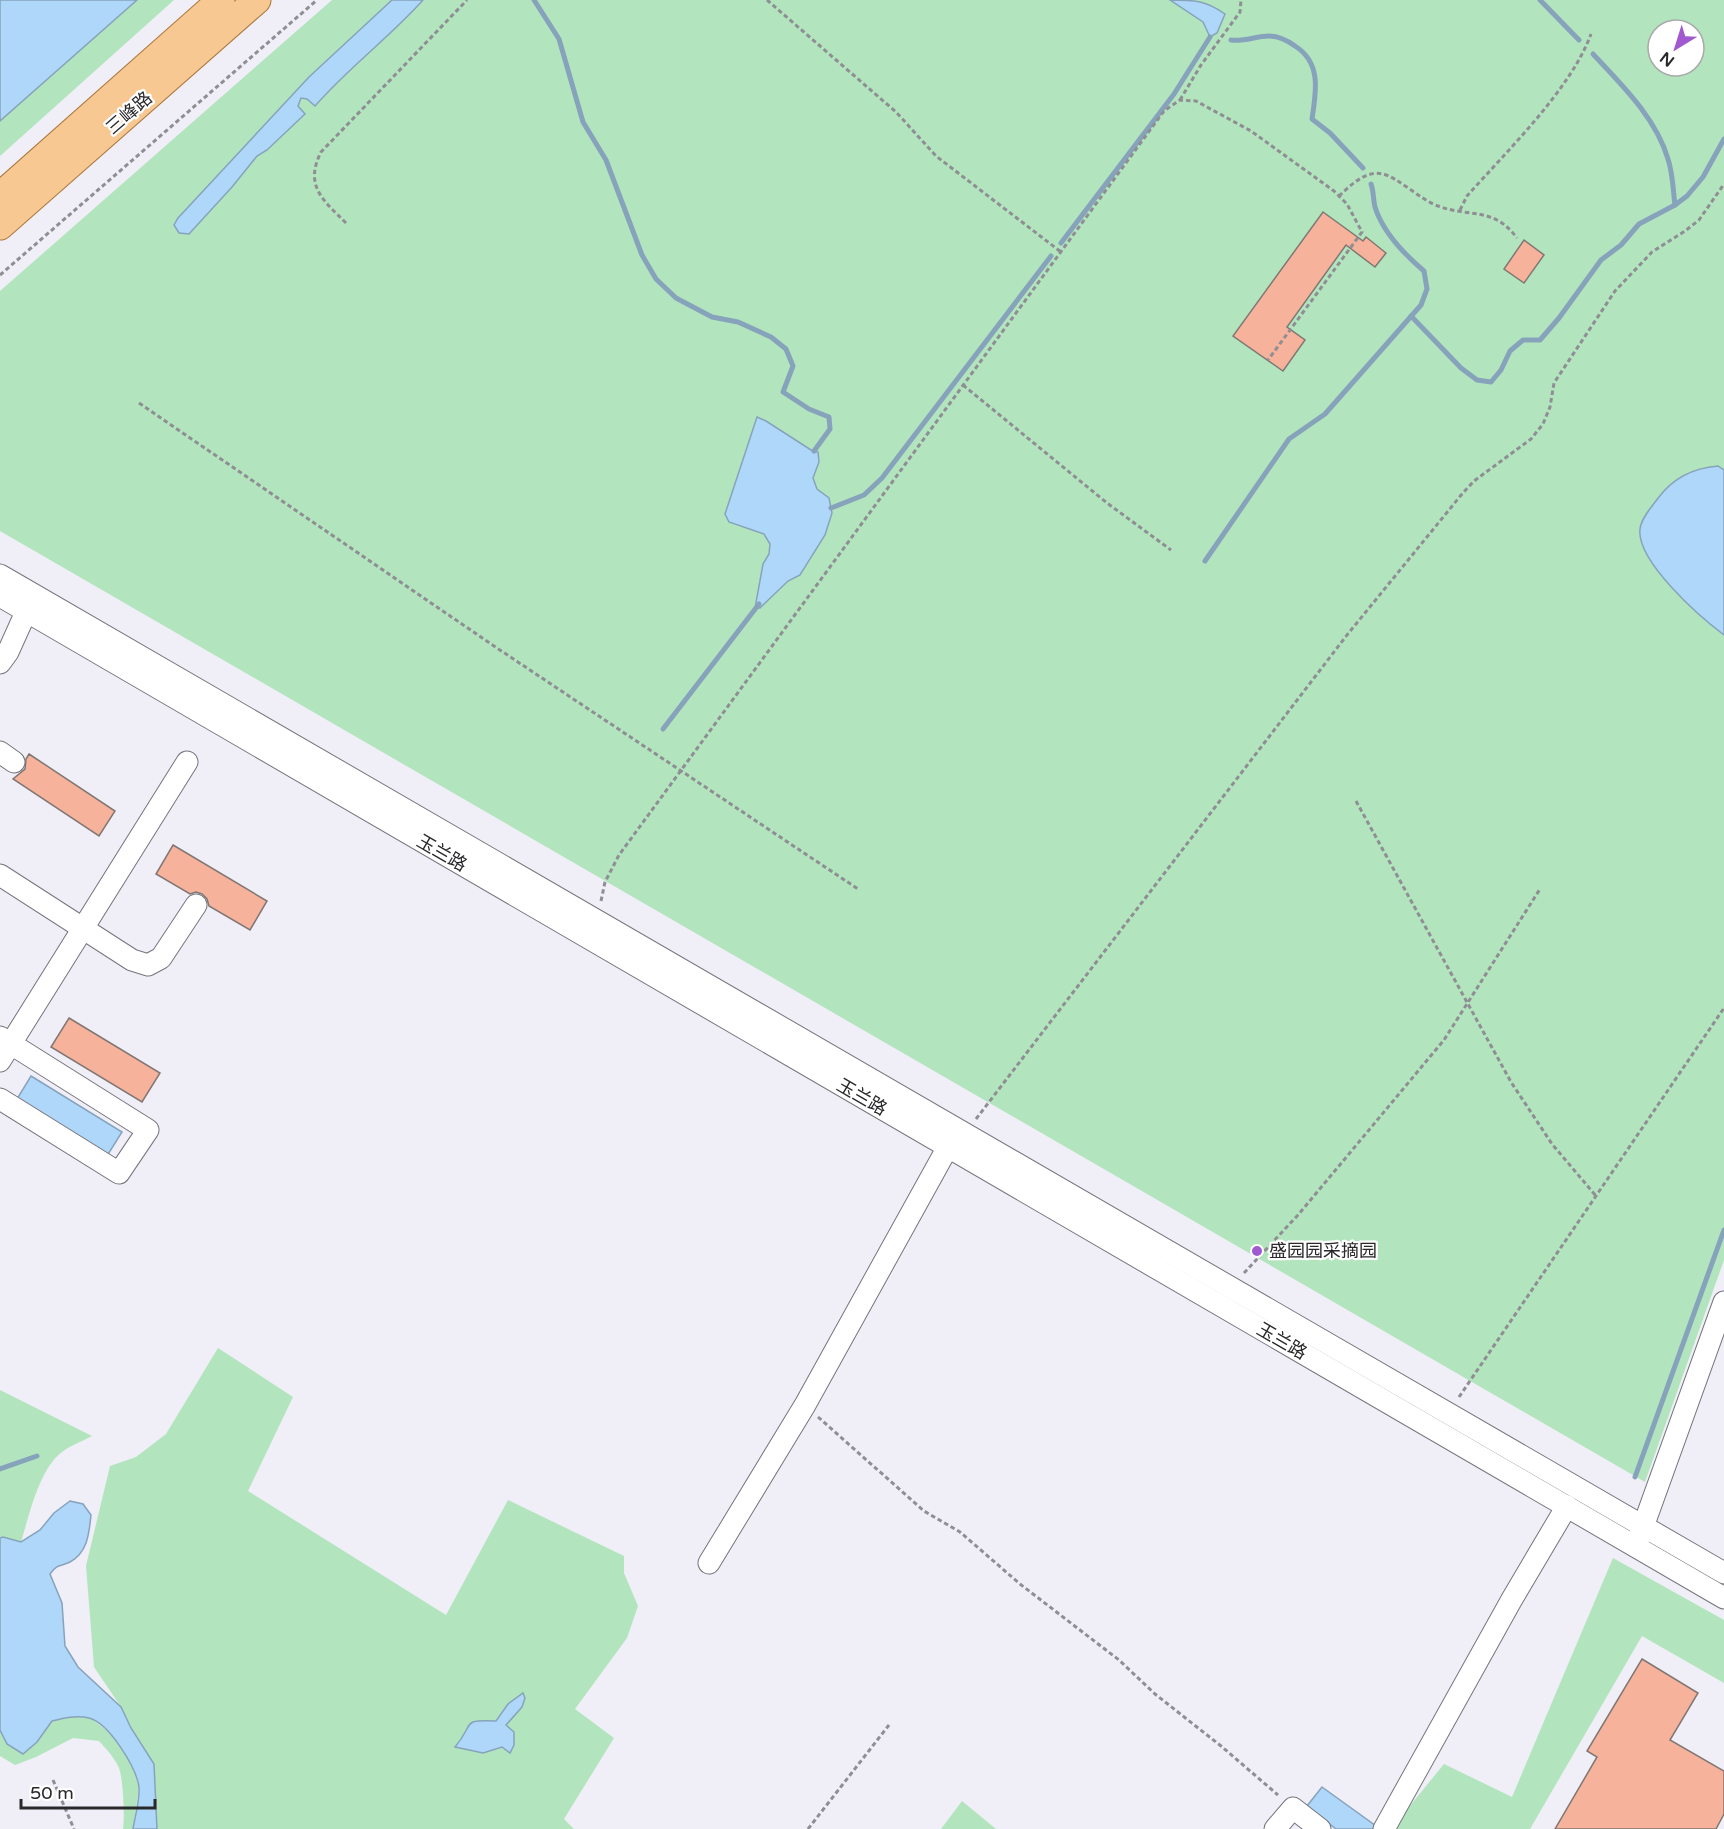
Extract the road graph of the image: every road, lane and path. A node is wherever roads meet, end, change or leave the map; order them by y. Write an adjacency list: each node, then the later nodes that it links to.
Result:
1 (221, 0): 10 (main road, 三峰路)
2 (257, 0): 14 (main road, 三峰路)
3 (317, 0): 17 (path)
4 (467, 0): 13 (path)
5 (767, 0): 16 (path)
6 (1241, 0): 8 (path)
7 (1591, 34): 12 (path)
8 (1180, 100): 11 (path); 16 (path)
9 (1724, 184): 39 (path)
10 (0, 196)
11 (1339, 196): 12 (path); 18 (path)
12 (1460, 210): 15 (path)
13 (346, 223)
14 (0, 226)
15 (1517, 238)
16 (1061, 252): 19 (path)
17 (0, 275)
18 (1268, 360)
19 (963, 385): 21 (path); 27 (path)
20 (139, 403): 27 (path)
21 (1171, 550)
22 (0, 575): 24 (street, 玉兰路)
23 (0, 596): 24 (street, 玉兰路)
24 (30, 603): 25 (street); 33 (street, 玉兰路); 39 (street, 玉兰路)
25 (0, 663)
26 (186, 762): 34 (street)
27 (681, 771): 30 (path); 33 (path)
28 (1356, 801): 35 (path)
29 (0, 875): 34 (street)
30 (858, 889)
31 (1540, 889): 35 (path)
32 (196, 905): 34 (street)
33 (597, 921): 39 (street, 玉兰路)
34 (83, 928): 37 (street)
35 (1468, 1004): 40 (path); 41 (path)
36 (1724, 1008): 40 (path)
37 (4, 1048): 38 (street)
38 (0, 1099)
39 (959, 1142): 43 (street); 44 (street, 玉兰路); 45 (street, 玉兰路)
40 (1596, 1196): 44 (path)
41 (1239, 1279)
42 (1724, 1302): 46 (street)
43 (805, 1406): 48 (street); 53 (path)
44 (1448, 1413): 46 (street, 玉兰路)
45 (1566, 1506): 47 (street, 玉兰路); 58 (street)
46 (1643, 1527): 47 (street); 49 (street, 玉兰路)
47 (1636, 1547): 50 (street, 玉兰路)
48 (709, 1563)
49 (1724, 1573)
50 (1724, 1598)
51 (889, 1725): 55 (path)
52 (53, 1780): 54 (path)
53 (1293, 1808): 56 (street); 57 (street)
54 (74, 1829)
55 (808, 1829)
56 (1275, 1829)
57 (1320, 1829)
58 (1384, 1829)

